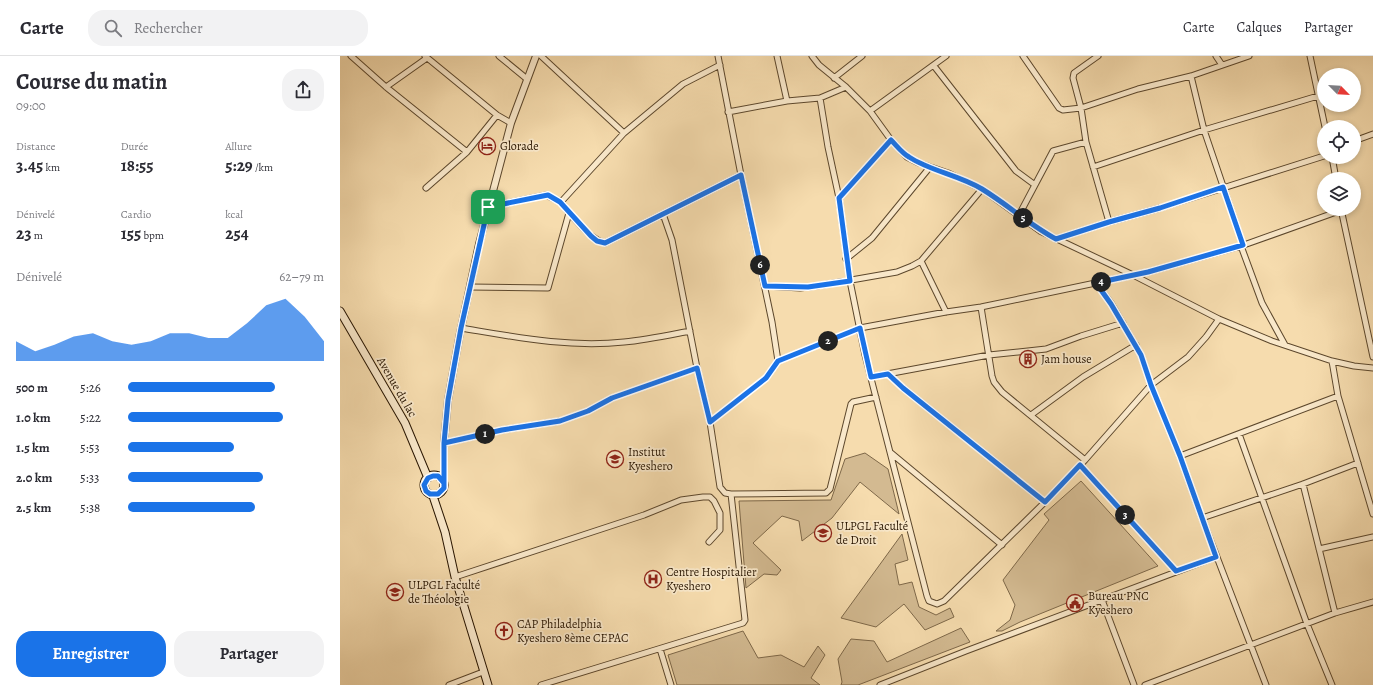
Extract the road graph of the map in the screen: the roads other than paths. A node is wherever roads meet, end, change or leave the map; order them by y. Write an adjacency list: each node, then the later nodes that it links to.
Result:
1 (351, 56): 22 (street)
2 (499, 56): 21 (street)
3 (536, 56): 21 (street)
4 (541, 56): 34 (street)
5 (718, 56): 16 (street)
6 (777, 56): 27 (street)
7 (812, 56): 20 (street)
8 (862, 56): 20 (street)
9 (946, 56): 18 (street)
10 (1023, 56): 28 (street)
11 (1098, 56): 28 (street)
12 (1216, 56): 17 (street)
13 (1249, 56): 17 (street)
14 (1310, 56): 24 (street)
15 (426, 57): 22 (street); 31 (street)
16 (720, 65): 30 (street); 34 (street)
17 (1222, 65): 19 (street)
18 (934, 66): 29 (street); 44 (street)
19 (1190, 76): 28 (street); 33 (street)
20 (834, 78): 23 (street)
21 (528, 79): 32 (street)
22 (386, 87): 39 (street)
23 (846, 87): 26 (street); 29 (street)
24 (1317, 91)
25 (1317, 96): 33 (street)
26 (820, 98): 27 (street); 48 (street)
27 (786, 102): 30 (street)
28 (1080, 108): 38 (street)
29 (870, 111): 37 (street)
30 (728, 112): 43 (street)
31 (497, 115): 32 (street); 39 (street)
32 (511, 124): 50 (street)
33 (1204, 130): 42 (street); 45 (street)
34 (624, 133): 49 (street)
35 (1373, 134): 36 (street)
36 (1361, 138)
37 (891, 140): 41 (street); 48 (street)
38 (1086, 142): 42 (street); 44 (street)
39 (467, 152): 46 (street)
40 (1317, 158): 45 (street)
41 (930, 167): 47 (street); 59 (street)
42 (1093, 167): 56 (street)
43 (741, 175): 52 (street); 64 (street)
44 (1035, 185): 53 (street)
45 (1223, 187): 56 (street); 58 (street)
46 (426, 188)
47 (982, 189): 53 (street); 60 (street)
48 (839, 198): 59 (street)
49 (560, 202): 50 (street); 51 (street)
50 (488, 207): 65 (street)
51 (569, 213): 52 (street); 65 (street)
52 (663, 214): 73 (street)
53 (1019, 215): 57 (street)
54 (1324, 216): 58 (street)
55 (1342, 216): 77 (street)
56 (1109, 222): 57 (street)
57 (1056, 239): 61 (street)
58 (1242, 246): 61 (street); 75 (street)
59 (846, 259): 62 (street)
60 (921, 260): 62 (street); 68 (street)
61 (1133, 274): 63 (street); 69 (street)
62 (850, 281): 64 (street); 72 (street)
63 (1096, 283): 66 (street); 70 (street)
64 (765, 286): 78 (street)
65 (470, 287): 71 (street)
66 (981, 307): 68 (street); 76 (street)
67 (340, 311): 96 (main road, Avenue du lac)
68 (946, 312): 72 (street)
69 (1219, 319): 75 (street); 84 (street)
70 (1123, 323): 74 (street); 76 (street)
71 (461, 328): 73 (street); 90 (street)
72 (860, 328): 78 (street); 83 (street)
73 (690, 331): 80 (street)
74 (1136, 345): 84 (street); 87 (street)
75 (1284, 345): 79 (street)
76 (989, 355): 82 (street); 87 (street)
77 (1373, 357)
78 (778, 361): 88 (street)
79 (1332, 362): 81 (street); 85 (street)
80 (697, 368): 88 (street); 90 (street)
81 (1373, 368)
82 (888, 374): 83 (street); 102 (street)
83 (871, 377): 86 (street)
84 (1151, 385): 92 (street); 93 (street)
85 (1338, 396): 89 (street); 94 (street)
86 (876, 397): 91 (street); 99 (street)
87 (1031, 415): 93 (street)
88 (710, 422): 99 (street)
89 (1239, 434): 92 (street); 101 (street)
90 (444, 443): 97 (street)
91 (890, 453): 107 (street); 107 (street)
92 (1180, 456): 104 (street)
93 (1085, 460): 95 (street)
94 (1358, 463): 98 (street); 103 (street)
95 (1080, 465): 102 (street); 110 (street)
96 (428, 478): 97 (main road); 100 (main road)
97 (444, 483): 100 (main road)
98 (1303, 484): 101 (street); 108 (street)
99 (731, 494): 117 (street)
100 (433, 496): 111 (main road)
101 (1262, 498): 104 (street); 115 (street)
102 (1045, 502): 107 (street)
103 (1373, 514)
104 (1202, 518): 109 (street)
105 (1373, 537): 108 (street)
106 (710, 542): 111 (street)
107 (1002, 545)
108 (1320, 549): 114 (street)
109 (1216, 557): 110 (street); 116 (street)
110 (1176, 571): 112 (street)
111 (455, 577): 118 (main road)
112 (1102, 600): 123 (street); 124 (street)
113 (1373, 602): 114 (street)
114 (1335, 613): 115 (street)
115 (1307, 624): 116 (street); 127 (street)
116 (1250, 645): 125 (street); 126 (street)
117 (660, 648): 121 (street); 122 (street)
118 (483, 672): 119 (street); 120 (main road)
119 (449, 685)
120 (488, 685)
121 (541, 685)
122 (671, 685)
123 (880, 685)
124 (1134, 685)
125 (1146, 685)
126 (1266, 685)
127 (1332, 685)

